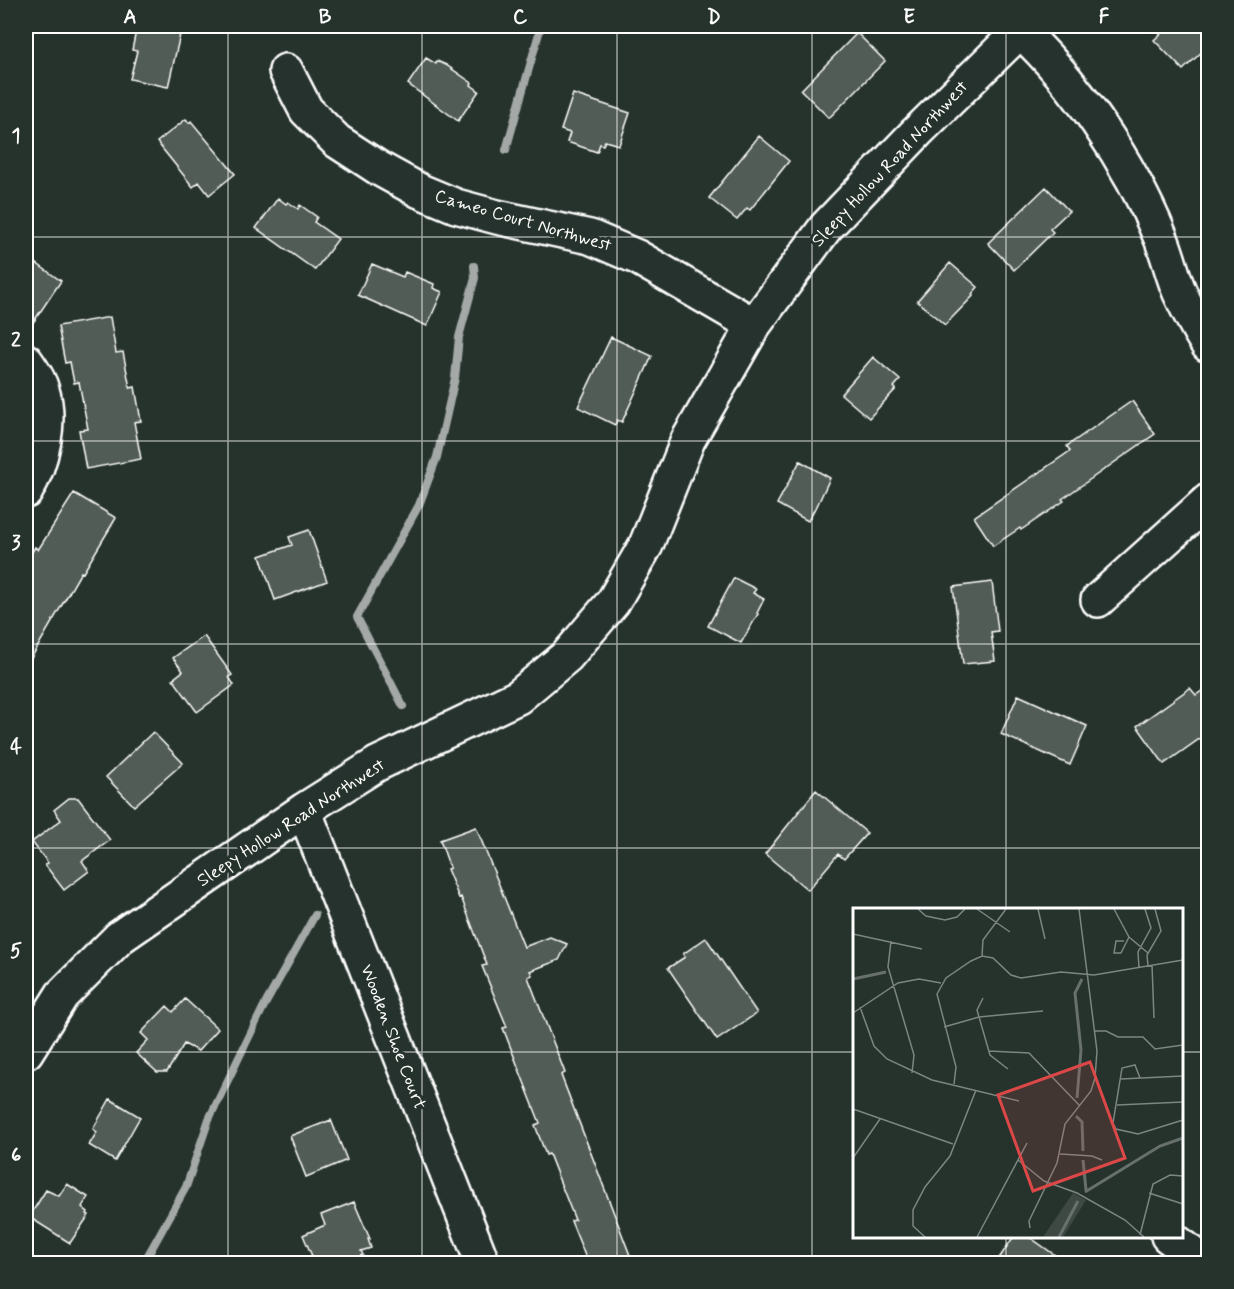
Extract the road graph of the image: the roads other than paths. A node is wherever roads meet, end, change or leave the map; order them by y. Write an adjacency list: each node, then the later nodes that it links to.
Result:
1 (1020, 27): 3 (street, Sleepy Hollow Road Northwest); 4 (street)
2 (286, 72): 3 (street, Cameo Court Northwest)
3 (754, 325): 10 (street, Sleepy Hollow Road Northwest)
4 (1209, 345)
5 (26, 361): 6 (street)
6 (34, 440): 7 (street)
7 (26, 491)
8 (1209, 501): 9 (street)
9 (1098, 600)
10 (304, 810): 11 (street, Sleepy Hollow Road Northwest); 13 (street, Wooden Shoe Court)
11 (26, 1052)
12 (1171, 1238): 14 (street)
13 (483, 1263)
14 (1207, 1263)

